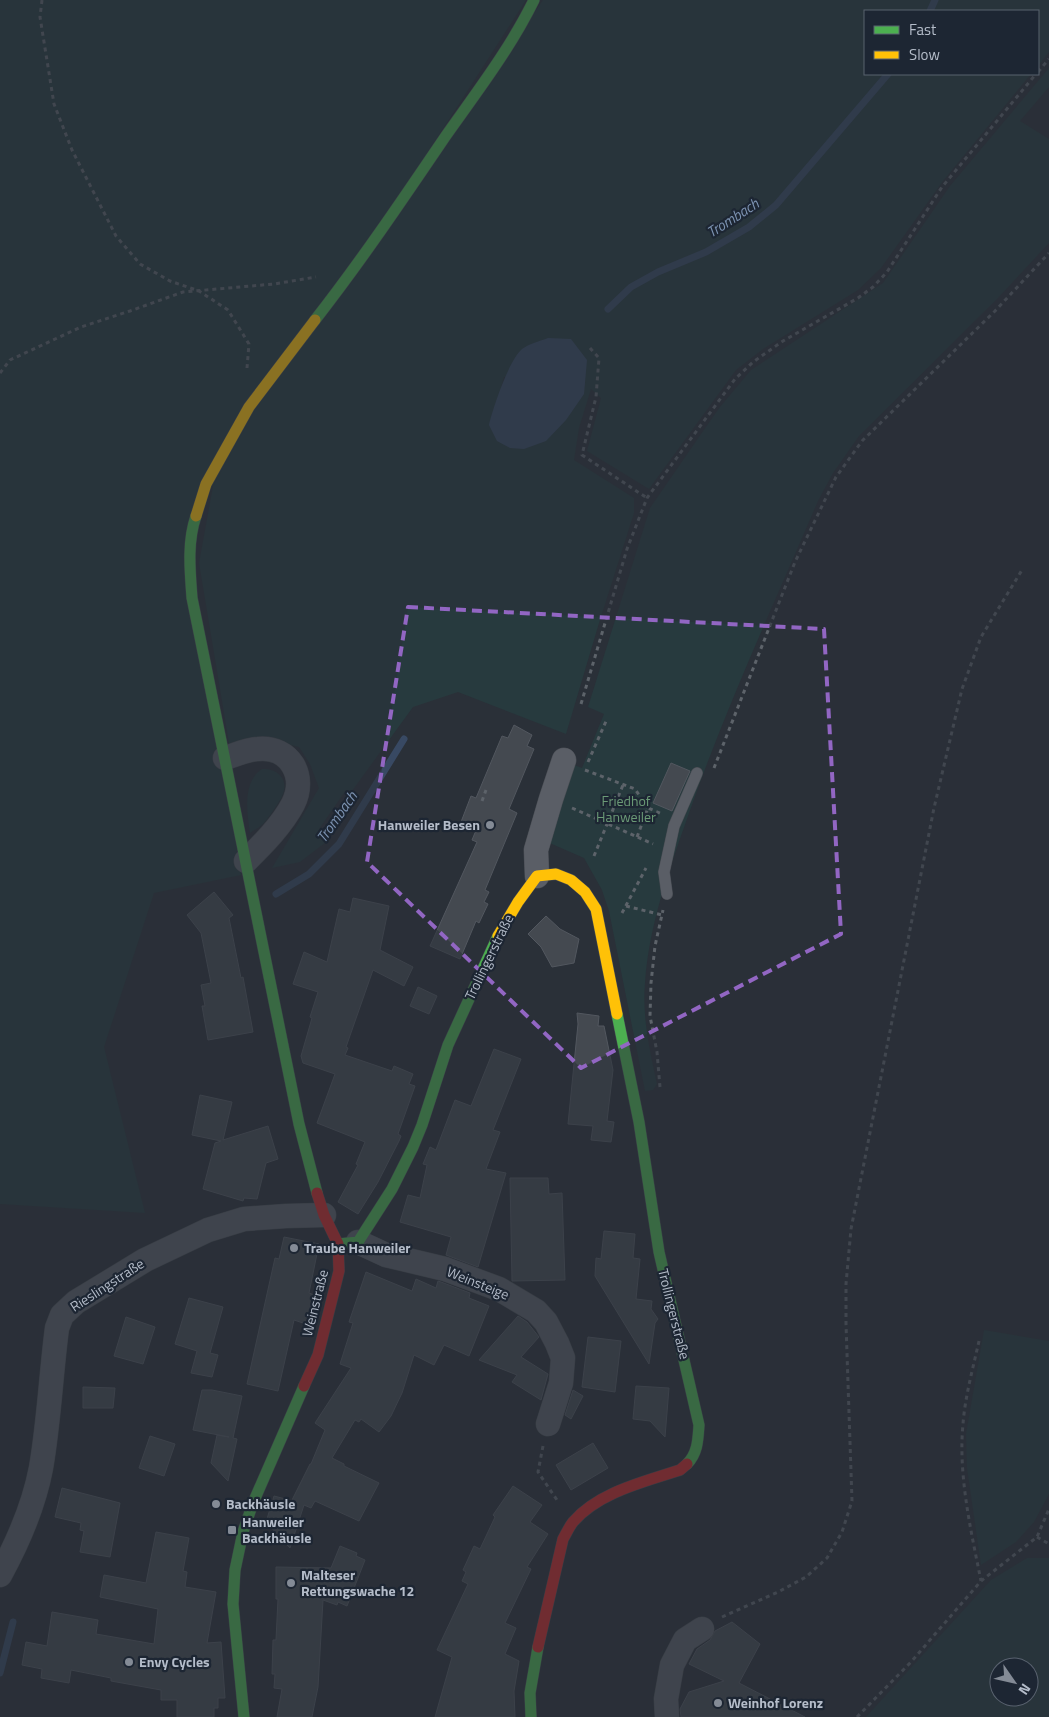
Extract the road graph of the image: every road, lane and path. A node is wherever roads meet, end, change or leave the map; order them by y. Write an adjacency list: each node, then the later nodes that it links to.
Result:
1 (42, 0): 8 (path)
2 (534, 0): 15 (street, Weinstraße)
3 (1049, 59): 4 (path)
4 (1039, 71)
5 (1035, 75): 12 (path)
6 (1049, 253): 17 (path)
7 (318, 277): 8 (path)
8 (199, 291): 10 (path); 11 (path)
9 (590, 348): 12 (path)
10 (247, 372)
11 (0, 373)
12 (647, 498): 14 (path)
13 (1022, 570): 47 (path)
14 (581, 704)
15 (225, 758): 30 (street, Weinstraße); 30 (street)
16 (574, 765): 19 (path); 31 (street)
17 (713, 769)
18 (697, 773): 32 (lane)
19 (623, 785): 23 (path); 25 (path)
20 (486, 790): 21 (path)
21 (482, 801)
22 (564, 804): 25 (path)
23 (648, 808): 24 (path); 26 (path)
24 (668, 816)
25 (607, 823): 26 (path); 28 (path)
26 (637, 837): 27 (path)
27 (657, 846)
28 (594, 856)
29 (650, 860): 33 (path)
30 (246, 861): 37 (street, Weinstraße)
31 (537, 876): 36 (street, Trollingerstraße); 38 (street, Trollingerstraße)
32 (667, 894): 35 (path)
33 (626, 906): 34 (path); 35 (path)
34 (622, 915)
35 (662, 915): 36 (path)
36 (639, 1122): 42 (street, Trollingerstraße)
37 (324, 1215): 38 (street, Weinstraße); 45 (street, Rieslingstraße)
38 (348, 1243): 40 (street, Weinsteige); 48 (street, Weinstraße)
39 (978, 1341): 46 (path)
40 (548, 1424): 42 (path)
41 (1049, 1509): 43 (path)
42 (572, 1522): 49 (street, Trollingerstraße)
43 (1036, 1537): 44 (path); 46 (path)
44 (1049, 1544)
45 (0, 1575)
46 (981, 1581): 51 (path)
47 (702, 1629): 50 (street)
48 (244, 1717)
49 (531, 1717)
50 (667, 1717)
51 (857, 1717)

